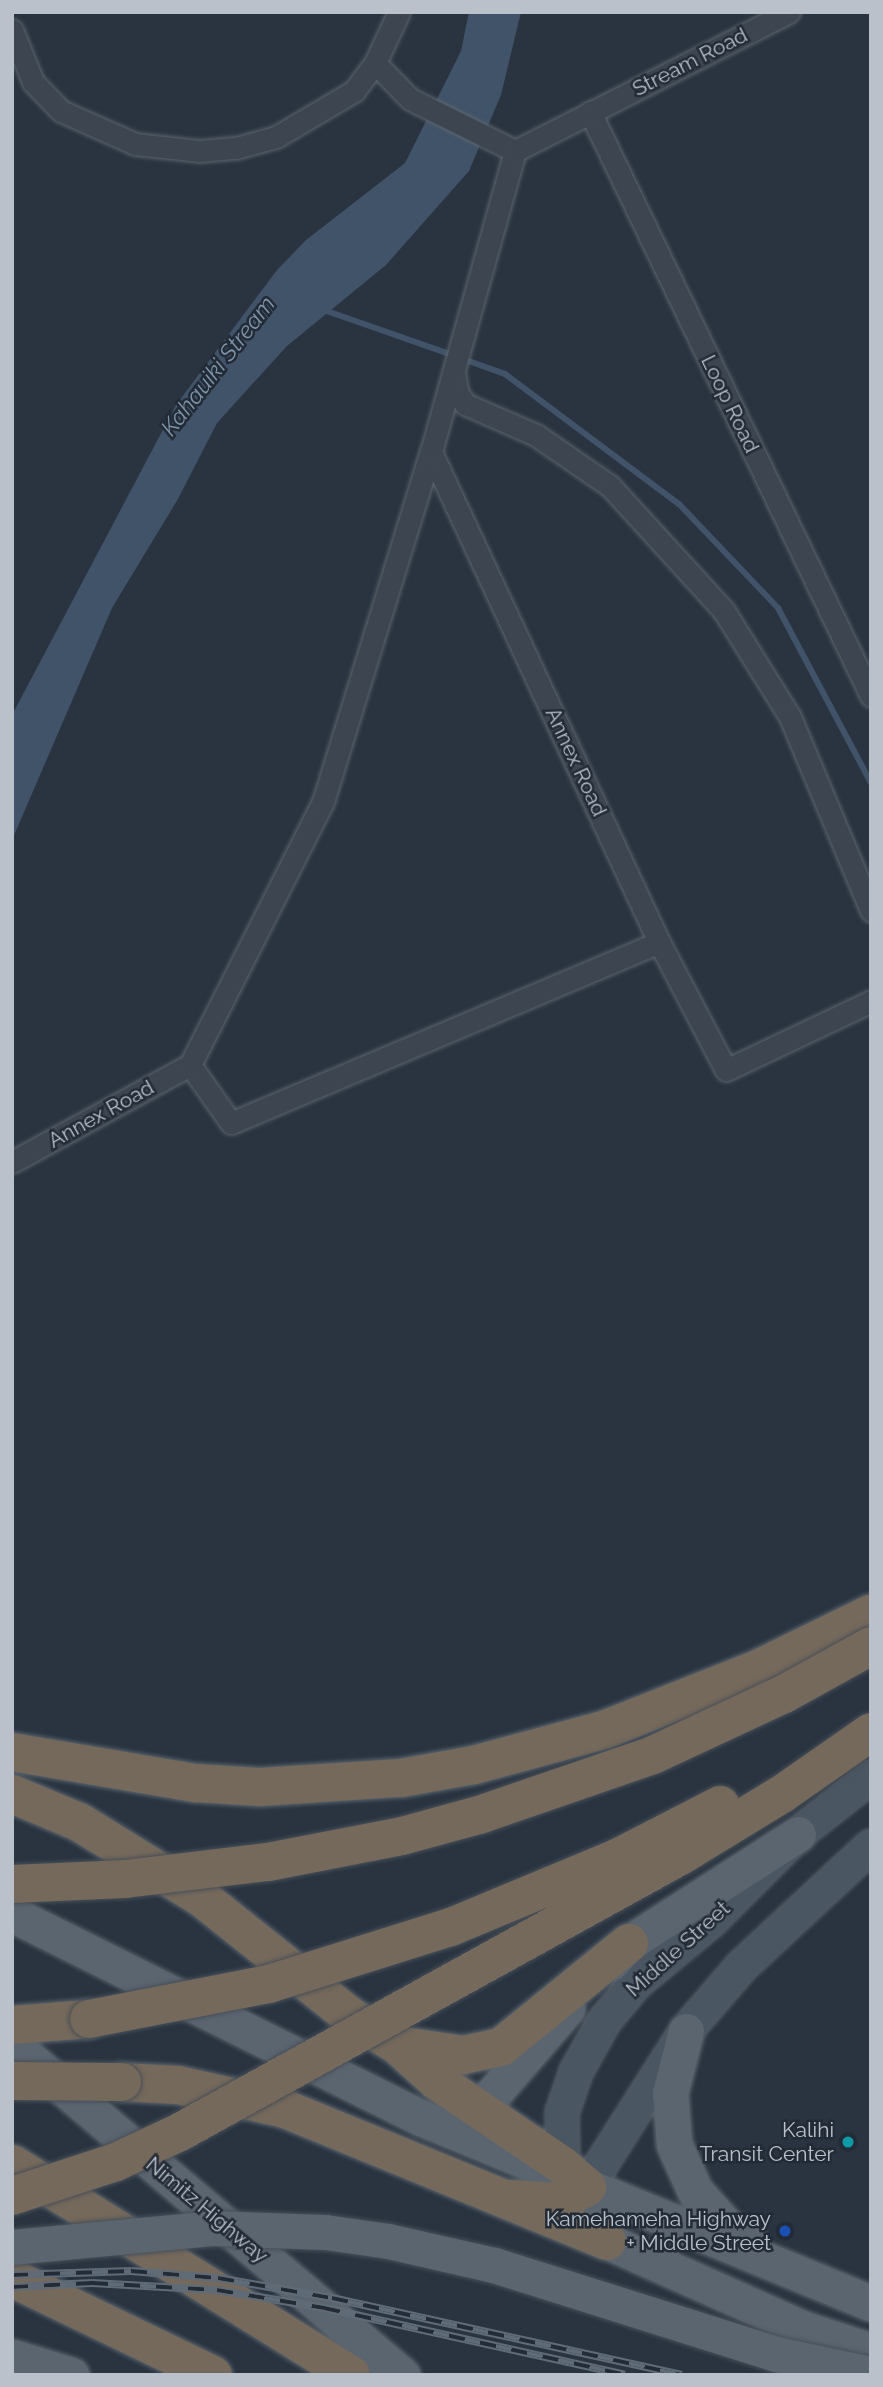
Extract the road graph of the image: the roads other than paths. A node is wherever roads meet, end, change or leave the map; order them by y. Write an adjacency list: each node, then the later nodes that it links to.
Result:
1 (399, 12): 4 (street)
2 (789, 12): 5 (street, Stream Road)
3 (12, 30): 4 (street)
4 (375, 63): 6 (street)
5 (590, 112): 6 (street); 9 (street, Loop Road)
6 (515, 150): 7 (street)
7 (454, 370): 8 (street); 10 (street)
8 (431, 452): 11 (street, Annex Road); 13 (street)
9 (871, 696)
10 (871, 911)
11 (659, 942): 12 (street, Annex Road); 13 (street)
12 (870, 997)
13 (190, 1065): 14 (street, Annex Road)
14 (12, 1162)
15 (871, 1614): 19 (highway)
16 (871, 1646): 24 (highway, bridge)
17 (871, 1705): 27 (highway, bridge)
18 (871, 1732): 36 (highway, bridge)
19 (12, 1752)
20 (871, 1777): 22 (main road, Middle Street)
21 (12, 1794): 30 (highway)
22 (798, 1834): 26 (main road); 35 (main road, Middle Street)
23 (871, 1846): 28 (main road)
24 (12, 1884)
25 (12, 1914): 33 (main road)
26 (629, 1943): 30 (highway); 32 (main road)
27 (12, 2025)
28 (686, 2031): 35 (main road); 40 (main road)
29 (12, 2044): 50 (main road, Nimitz Highway)
30 (397, 2045): 32 (highway)
31 (12, 2081): 37 (highway, bridge)
32 (478, 2109): 33 (main road); 35 (highway)
33 (419, 2117): 35 (main road)
34 (12, 2164): 49 (highway)
35 (572, 2183): 37 (highway); 38 (main road); 40 (main road)
36 (12, 2196)
37 (510, 2199): 38 (highway)
38 (607, 2241): 44 (main road)
39 (12, 2248): 43 (highway); 46 (main road, bridge)
40 (787, 2267): 42 (main road)
41 (12, 2278): 43 (highway)
42 (864, 2300)
43 (156, 2345): 48 (highway)
44 (871, 2351)
45 (12, 2357): 47 (main road)
46 (871, 2374)
47 (71, 2375)
48 (213, 2375)
49 (351, 2375)
50 (402, 2375)

